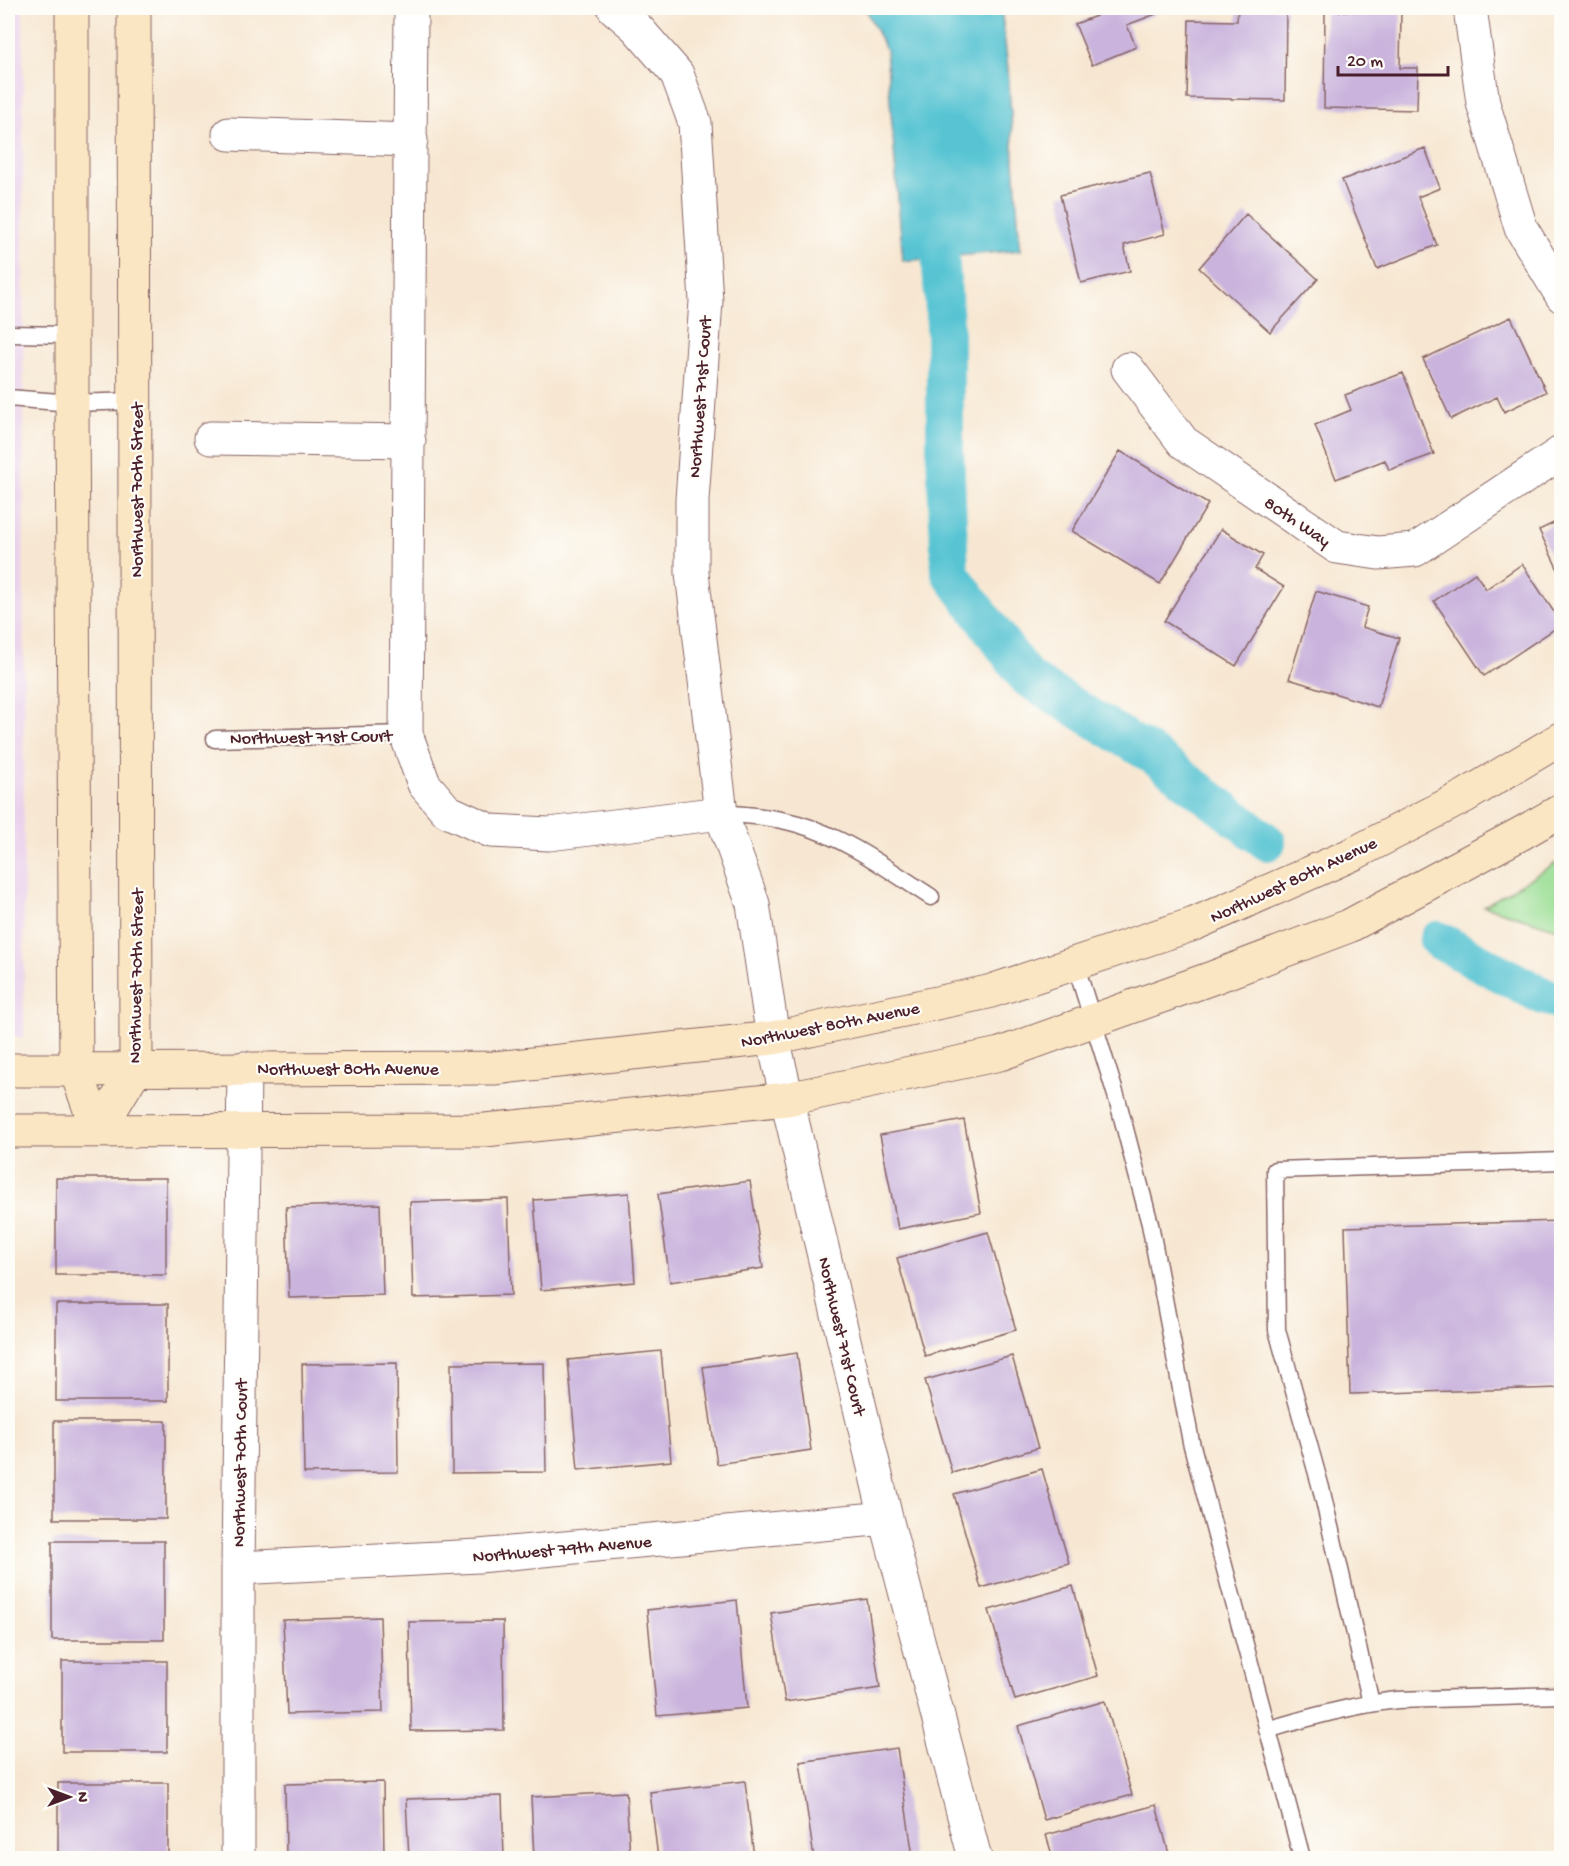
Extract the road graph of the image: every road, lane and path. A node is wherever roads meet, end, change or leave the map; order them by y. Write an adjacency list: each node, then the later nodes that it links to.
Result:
1 (72, 8): 10 (street)
2 (134, 8): 13 (street, Northwest 70th Street)
3 (411, 8): 7 (street, Northwest 71st Court)
4 (614, 8): 22 (street, Northwest 71st Court)
5 (1470, 8): 8 (street)
6 (229, 134): 7 (street)
7 (411, 140): 16 (street, Northwest 71st Court)
8 (1562, 296)
9 (8, 334): 10 (lane)
10 (72, 335): 14 (street)
11 (1128, 369): 17 (street, 80th Way)
12 (8, 398): 14 (lane)
13 (136, 401): 14 (lane); 27 (street, Northwest 70th Street)
14 (72, 403): 30 (street)
15 (211, 438): 16 (street)
16 (409, 441): 18 (street, Northwest 71st Court)
17 (1562, 452)
18 (406, 734): 20 (lane, Northwest 71st Court); 22 (street, Northwest 71st Court)
19 (1562, 738): 24 (street, Northwest 80th Avenue)
20 (215, 739)
21 (1562, 810): 25 (street)
22 (721, 813): 23 (lane); 26 (street, Northwest 71st Court)
23 (931, 897)
24 (1075, 963): 25 (lane); 26 (street, Northwest 80th Avenue)
25 (1093, 1021): 31 (street); 40 (lane)
26 (773, 1038): 28 (street, Northwest 80th Avenue); 31 (street, Northwest 71st Court)
27 (136, 1068): 28 (street, Northwest 80th Avenue); 30 (street, Northwest 80th Avenue); 34 (street, Northwest 70th Street)
28 (244, 1068): 32 (street, Northwest 70th Court)
29 (8, 1070): 30 (street, Northwest 80th Avenue)
30 (76, 1071): 34 (street)
31 (787, 1099): 32 (street); 36 (street, Northwest 71st Court)
32 (243, 1129): 34 (street); 37 (street, Northwest 70th Court)
33 (8, 1131): 34 (street)
34 (98, 1131)
35 (1562, 1161): 39 (lane)
36 (886, 1518): 37 (street, Northwest 79th Avenue); 42 (street, Northwest 71st Court)
37 (238, 1568): 41 (street, Northwest 70th Court)
38 (1562, 1695): 39 (lane)
39 (1371, 1703): 40 (lane)
40 (1267, 1730): 43 (lane)
41 (238, 1858)
42 (975, 1858)
43 (1302, 1858)

